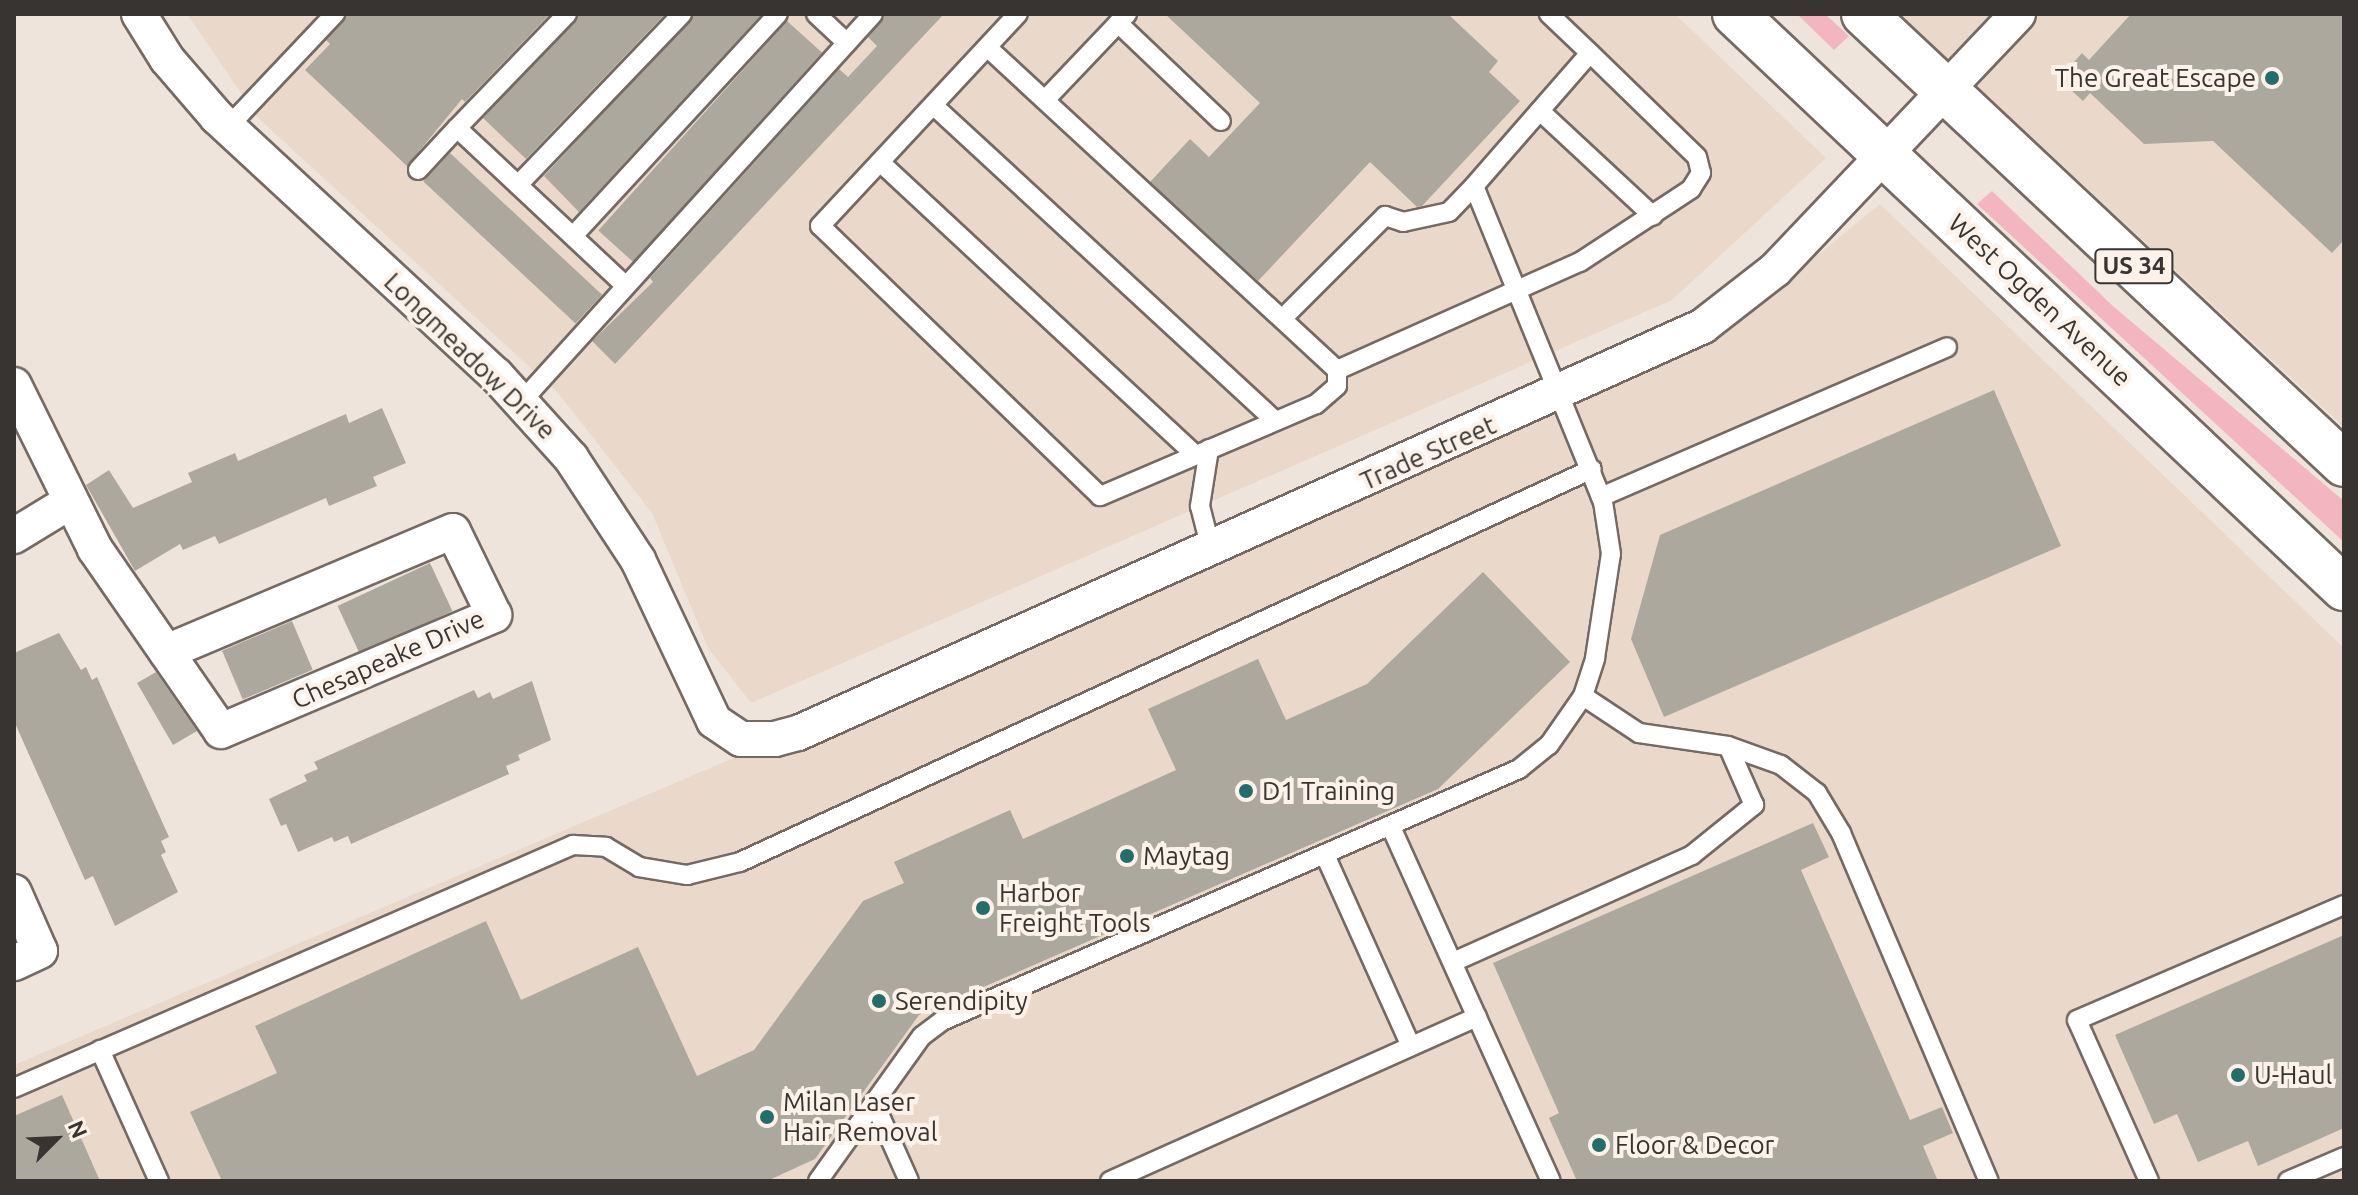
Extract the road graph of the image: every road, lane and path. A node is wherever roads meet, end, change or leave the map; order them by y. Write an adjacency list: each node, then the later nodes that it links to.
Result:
1 (139, 14): 22 (street, Longmeadow Drive)
2 (335, 14): 22 (lane)
3 (567, 14): 23 (lane)
4 (682, 14): 27 (lane)
5 (778, 14): 30 (lane)
6 (816, 14): 14 (lane)
7 (873, 14): 14 (lane)
8 (1018, 14): 15 (lane)
9 (1549, 14): 16 (lane)
10 (1735, 14): 24 (main road, West Ogden Avenue)
11 (1864, 14): 17 (main road, US 34)
12 (2018, 14): 17 (street, Trade Street)
13 (1122, 19): 18 (lane); 21 (lane)
14 (847, 43): 31 (lane)
15 (987, 47): 18 (lane); 19 (lane)
16 (1590, 53): 20 (lane); 29 (lane)
17 (1946, 88): 24 (street, Trade Street); 41 (main road, US 34)
18 (1045, 100): 33 (lane)
19 (933, 105): 25 (lane); 39 (lane)
20 (1540, 111): 28 (lane); 29 (lane)
21 (1221, 121)
22 (228, 127): 38 (street, Longmeadow Drive)
23 (457, 128): 26 (lane); 27 (lane)
24 (1887, 154): 37 (street, Trade Street); 47 (main road, West Ogden Avenue)
25 (880, 162): 40 (lane); 40 (lane)
26 (418, 170)
27 (518, 185): 30 (lane)
28 (1474, 186): 32 (lane); 33 (lane)
29 (1653, 216): 32 (lane)
30 (573, 236): 31 (lane)
31 (626, 286): 38 (lane)
32 (1516, 288): 35 (lane); 37 (lane)
33 (1282, 319): 35 (lane)
34 (1947, 347): 43 (lane)
35 (1337, 370): 39 (lane)
36 (14, 385): 44 (street, Chesapeake Drive)
37 (1559, 394): 42 (lane); 46 (street, Trade Street)
38 (522, 401): 50 (street, Longmeadow Drive)
39 (1276, 421): 40 (lane)
40 (1202, 452): 46 (lane)
41 (2344, 464)
42 (1592, 469): 43 (lane); 60 (lane)
43 (1601, 497): 49 (lane)
44 (68, 503): 45 (street); 48 (street, Chesapeake Drive)
45 (14, 536)
46 (1211, 549): 50 (street, Trade Street)
47 (2344, 588)
48 (167, 652): 48 (street, Chesapeake Drive)
49 (1583, 696): 51 (lane); 52 (lane)
50 (741, 739)
51 (1728, 746): 56 (lane); 69 (lane)
52 (1391, 827): 53 (lane); 56 (lane)
53 (1325, 855): 59 (lane); 62 (lane)
54 (14, 892): 57 (street)
55 (2344, 905): 70 (lane)
56 (1453, 962): 58 (lane)
57 (14, 963)
58 (1477, 1017): 59 (lane); 68 (lane)
59 (1411, 1046): 67 (lane)
60 (100, 1050): 61 (lane); 64 (lane)
61 (14, 1088)
62 (875, 1105): 65 (lane); 66 (lane)
63 (2344, 1157): 71 (lane)
64 (159, 1181)
65 (818, 1181)
66 (909, 1181)
67 (1110, 1181)
68 (1551, 1181)
69 (1989, 1181)
70 (2149, 1181)
71 (2288, 1181)

